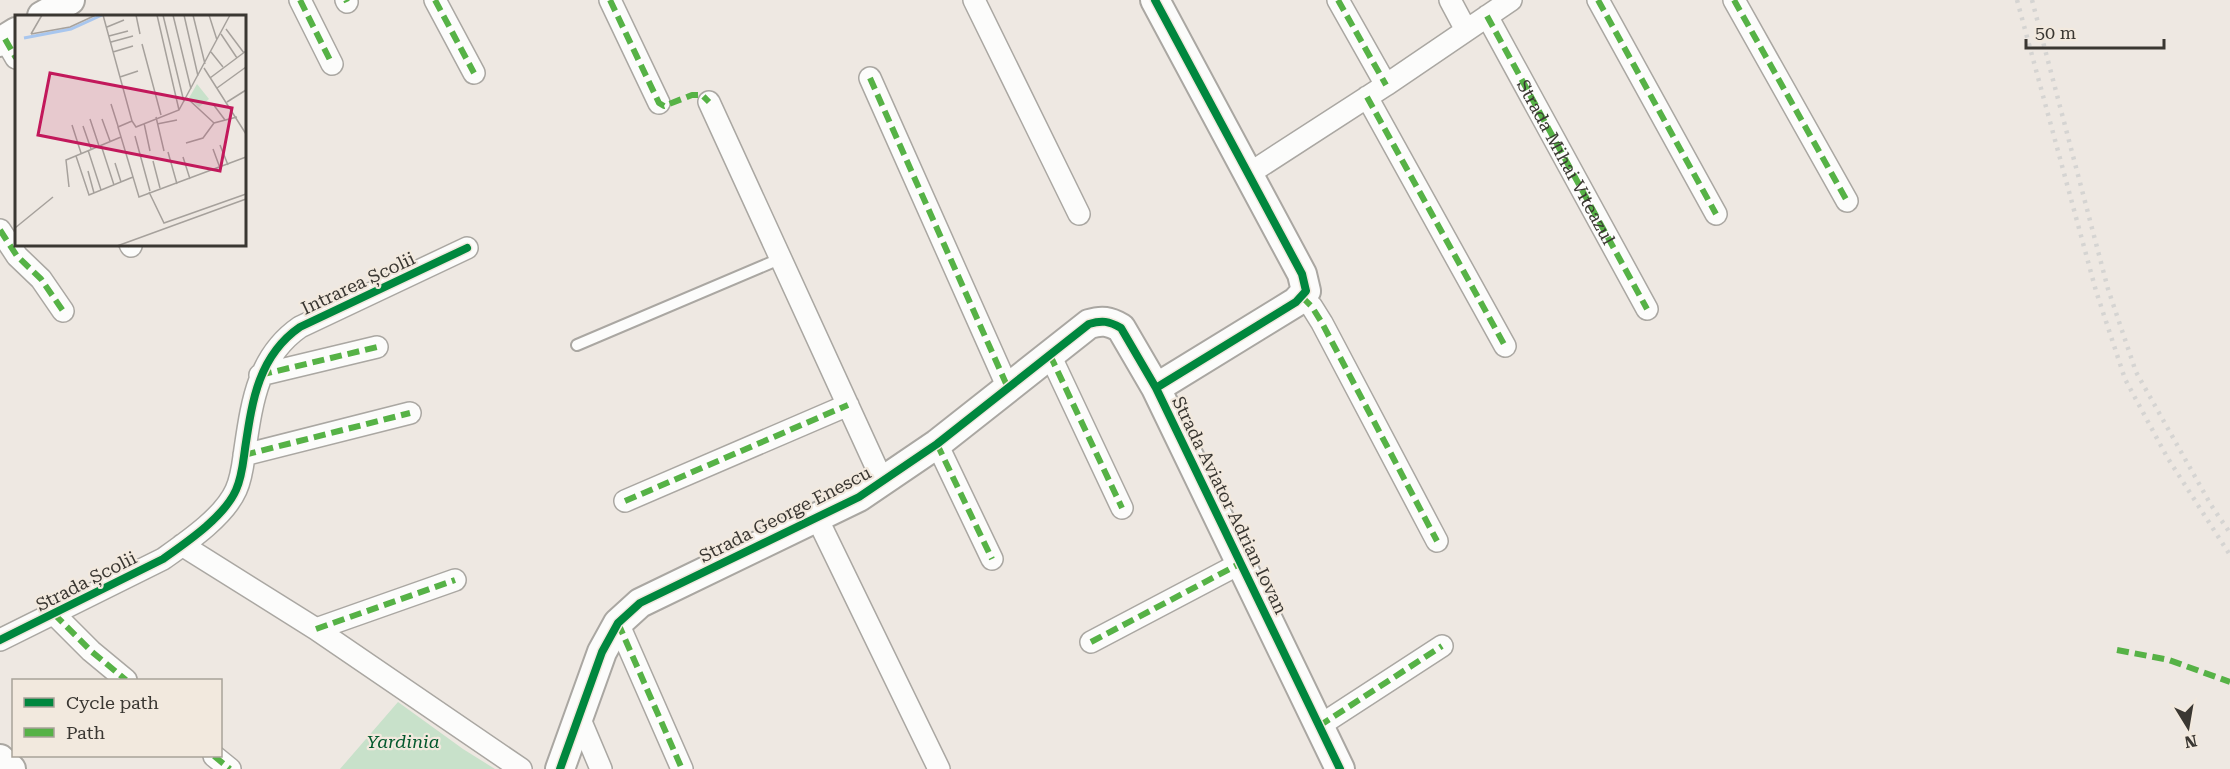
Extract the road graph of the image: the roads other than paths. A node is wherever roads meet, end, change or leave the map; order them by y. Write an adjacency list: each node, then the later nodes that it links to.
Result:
1 (70, 0): 12 (street)
2 (300, 0): 15 (street)
3 (435, 0): 16 (street)
4 (610, 0): 21 (street)
5 (974, 0): 24 (street)
6 (1155, 0): 22 (street)
7 (1338, 0): 18 (street)
8 (1450, 0): 14 (street)
9 (1511, 0): 13 (street)
10 (1598, 0): 25 (street)
11 (1734, 0): 23 (street)
12 (44, 15)
13 (1487, 16): 14 (street); 30 (street, Strada Mihai Viteazul)
14 (1466, 30): 18 (street)
15 (332, 64)
16 (474, 73)
17 (870, 78): 37 (street)
18 (1386, 85): 19 (street)
19 (1368, 98): 22 (street); 34 (street)
20 (709, 102): 28 (street)
21 (659, 103)
22 (1247, 175): 29 (street)
23 (1847, 201)
24 (1079, 214)
25 (1716, 214)
26 (0, 230): 31 (street)
27 (467, 248): 36 (street, Intrarea Școlii)
28 (782, 258): 32 (lane); 39 (street)
29 (1302, 297): 38 (street, Strada Aviator Adrian Iovan); 47 (street)
30 (1647, 309)
31 (63, 311)
32 (577, 345)
33 (377, 346): 36 (street)
34 (1505, 346)
35 (1050, 356): 37 (street, Strada George Enescu); 38 (street, Strada George Enescu); 45 (street)
36 (260, 375): 42 (street, Intrarea Școlii)
37 (1008, 388): 41 (street, Strada George Enescu)
38 (1156, 388): 50 (street, Strada Aviator Adrian Iovan)
39 (848, 405): 43 (street); 44 (street)
40 (410, 413): 42 (street)
41 (937, 444): 43 (street, Strada George Enescu); 49 (street)
42 (244, 455): 48 (street, Intrarea Școlii)
43 (883, 482): 46 (street, Strada George Enescu)
44 (625, 501)
45 (1122, 508)
46 (817, 518): 53 (street, Strada George Enescu); 69 (street)
47 (1437, 541)
48 (182, 545): 52 (street, Strada Școlii); 54 (street)
49 (992, 559)
50 (1242, 563): 56 (street); 60 (street, Strada Aviator Adrian Iovan)
51 (455, 580): 54 (street)
52 (54, 614): 55 (street, Strada Școlii); 58 (street, Strada Școlii)
53 (618, 623): 59 (street, Strada George Enescu); 68 (street)
54 (316, 629): 65 (street)
55 (0, 640)
56 (1091, 642)
57 (1442, 646): 60 (street)
58 (124, 679)
59 (579, 717): 66 (street, Strada George Enescu); 67 (street)
60 (1319, 726): 70 (street, Strada Aviator Adrian Iovan)
61 (215, 757): 64 (street)
62 (0, 759): 63 (street)
63 (11, 769)
64 (230, 769)
65 (521, 769)
66 (560, 769)
67 (601, 769)
68 (682, 769)
69 (939, 769)
70 (1340, 769)

